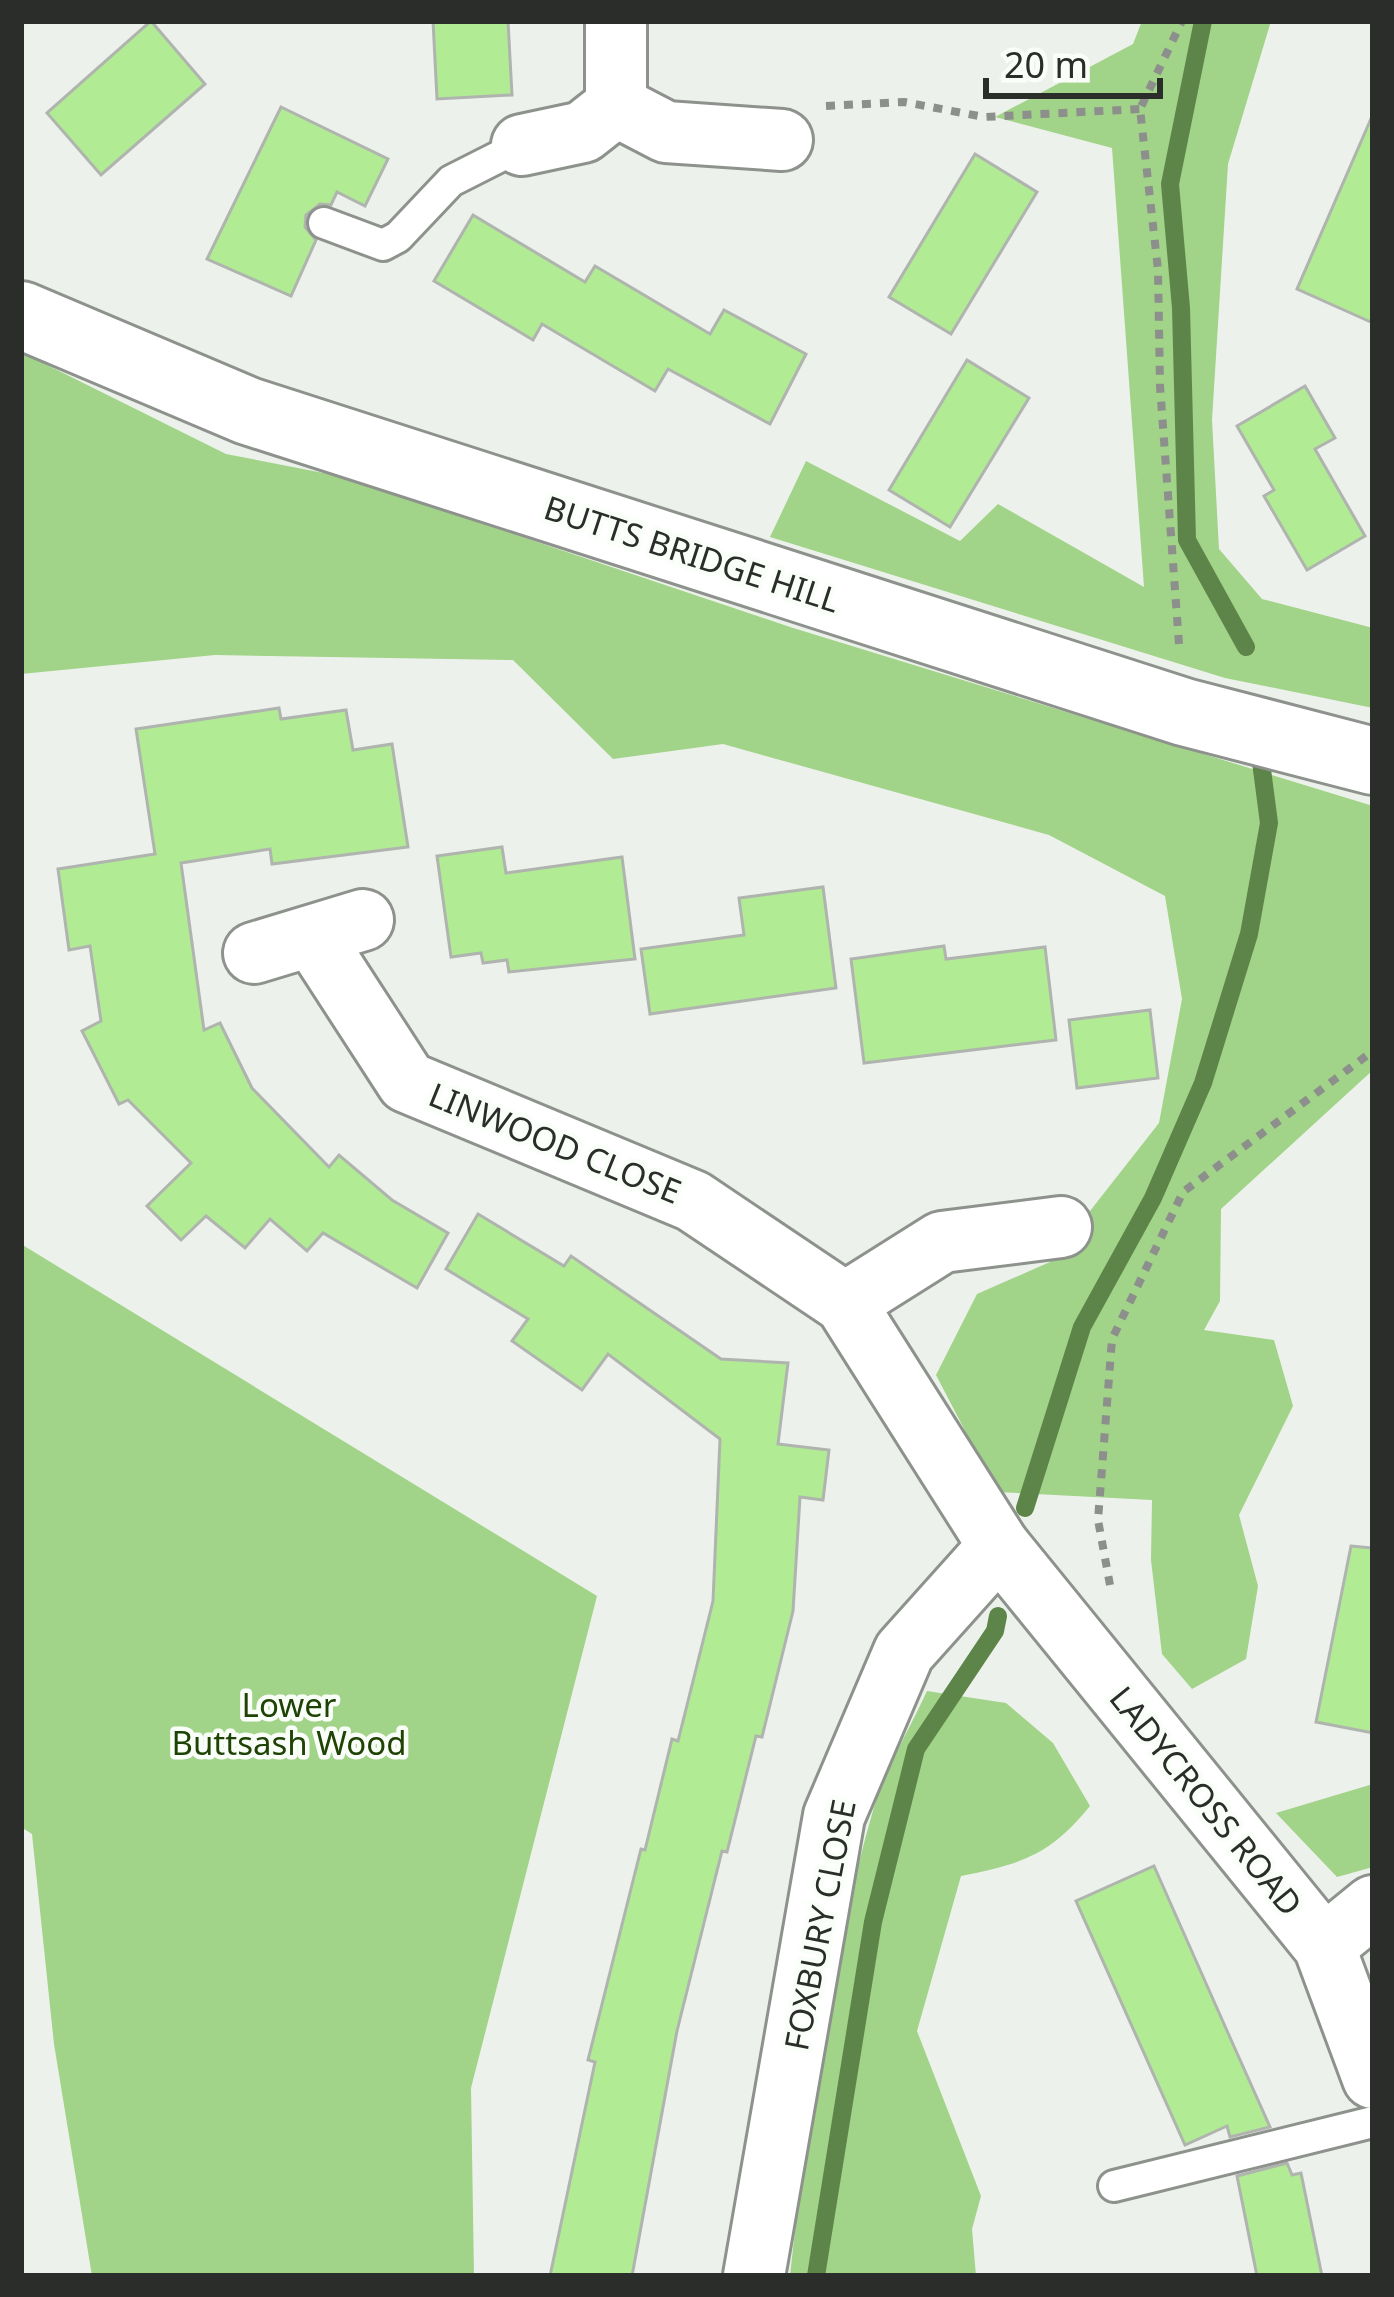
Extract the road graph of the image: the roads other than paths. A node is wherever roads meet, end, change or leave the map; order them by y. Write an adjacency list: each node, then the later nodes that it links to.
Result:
1 (616, 21): 2 (street)
2 (616, 106): 3 (street); 4 (street)
3 (782, 140)
4 (522, 145): 5 (lane)
5 (324, 223)
6 (21, 315): 7 (street, BUTTS BRIDGE HILL)
7 (1373, 761)
8 (254, 953): 10 (street, LINWOOD CLOSE)
9 (1061, 1227): 10 (street)
10 (845, 1303): 11 (street, LINWOOD CLOSE)
11 (999, 1546): 13 (street, LADYCROSS ROAD); 17 (street, FOXBURY CLOSE)
12 (1373, 1906): 13 (street)
13 (1324, 1946): 14 (street, LADYCROSS ROAD)
14 (1373, 2078)
15 (1373, 2122): 16 (lane)
16 (1114, 2186)
17 (754, 2276)

